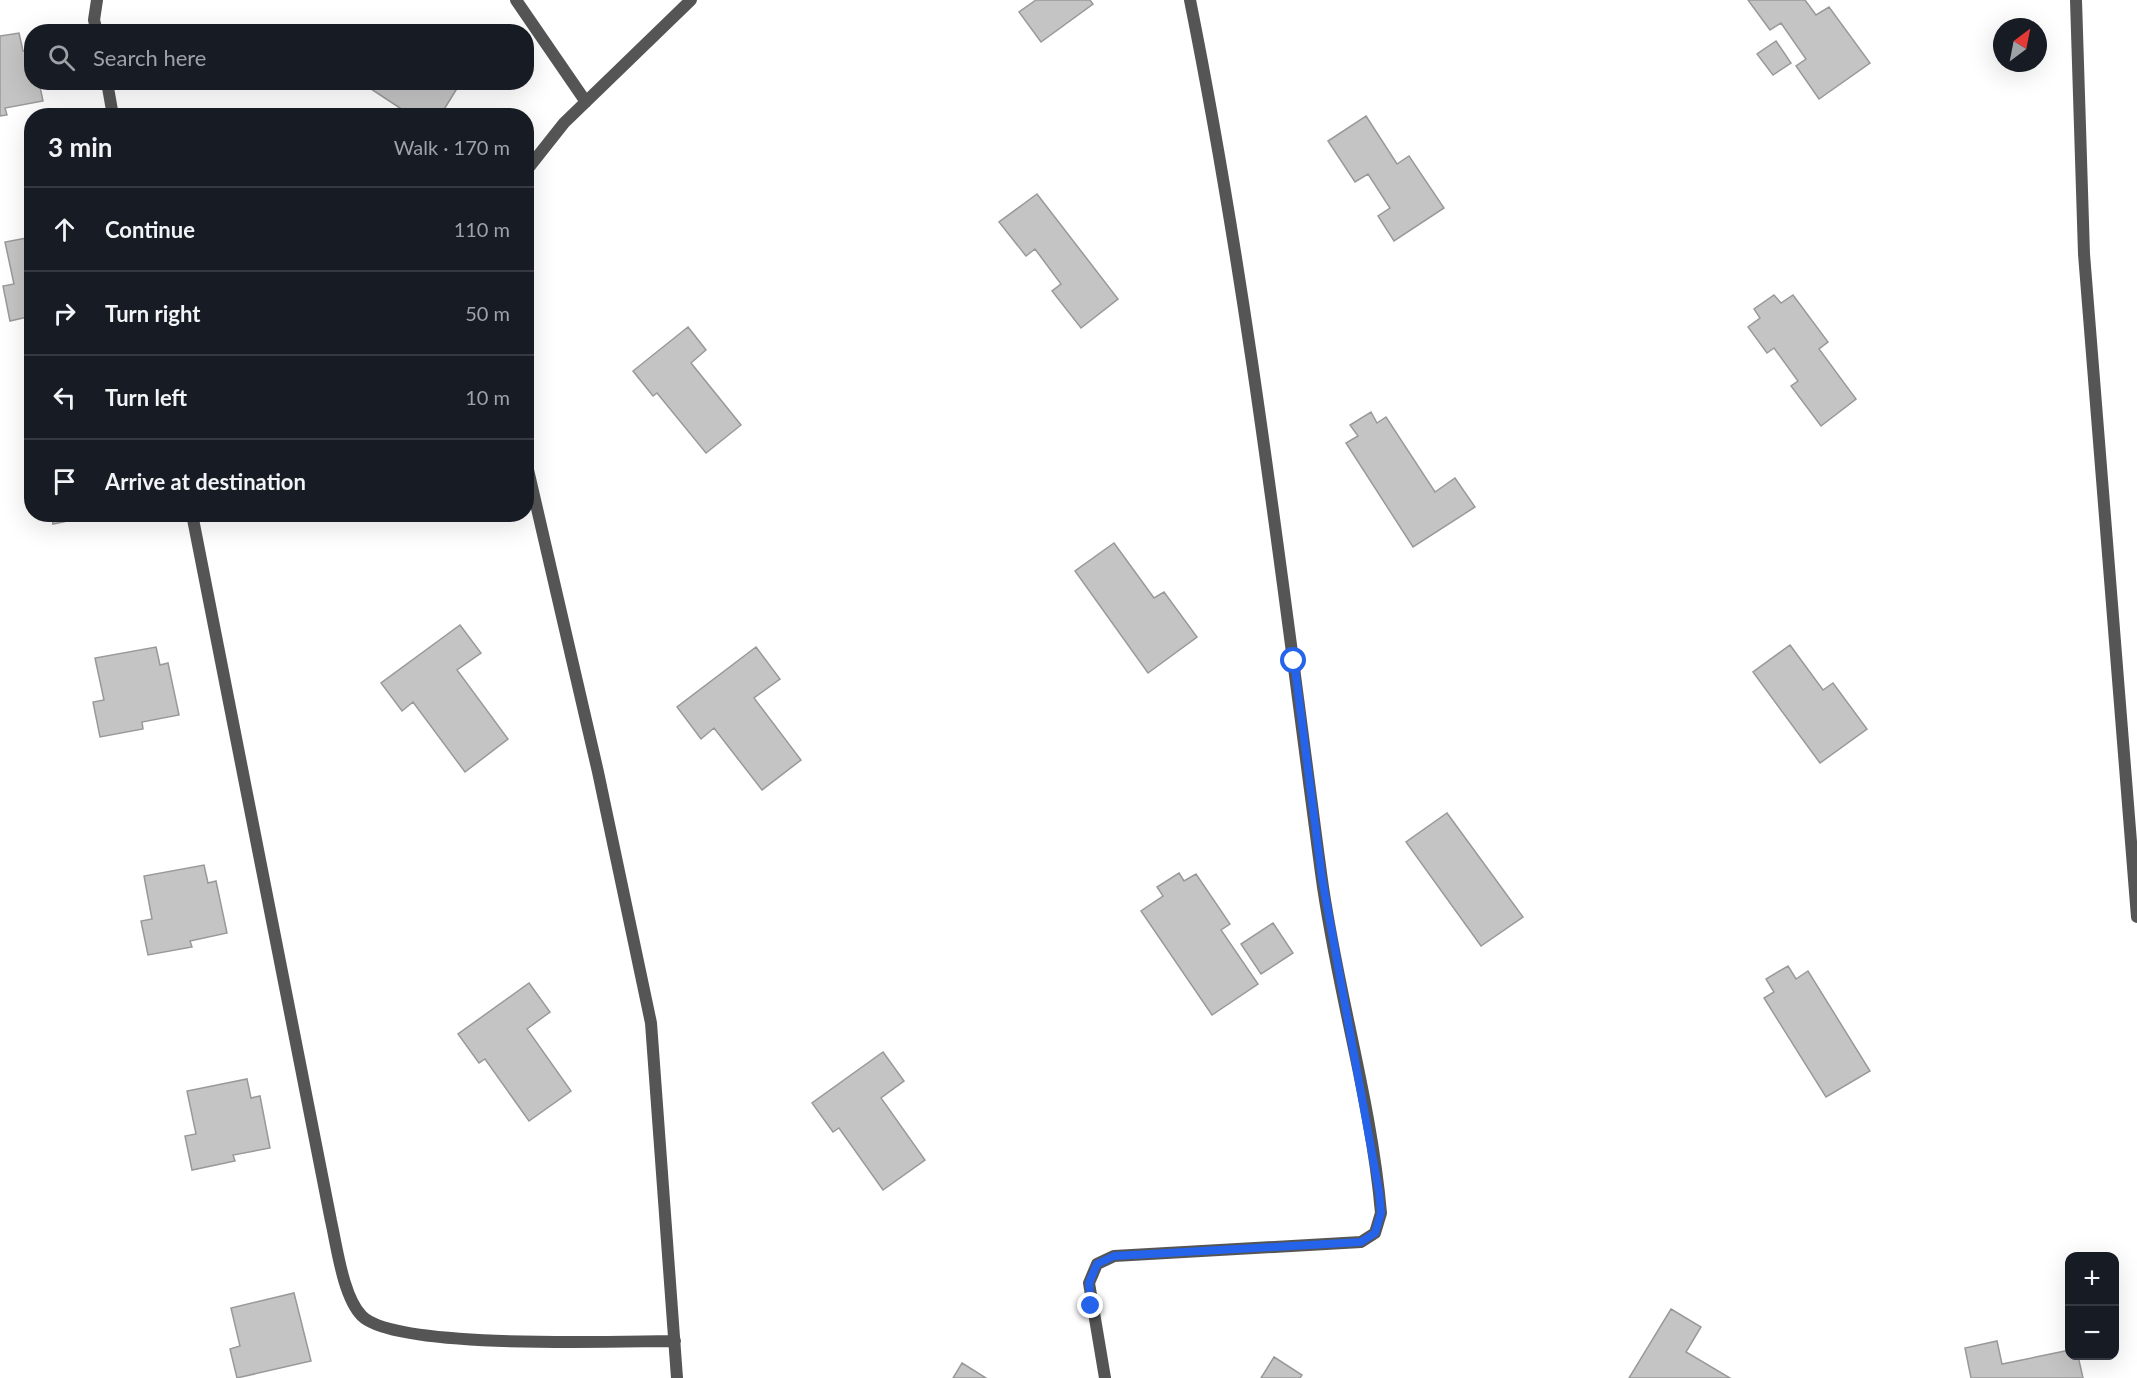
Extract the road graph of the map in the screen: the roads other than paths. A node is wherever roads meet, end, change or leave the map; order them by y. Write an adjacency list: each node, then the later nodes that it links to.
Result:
1 (97, 0): 6 (street)
2 (516, 0): 7 (street)
3 (691, 0): 10 (street)
4 (1190, 0): 18 (street)
5 (2076, 0): 15 (street)
6 (95, 24)
7 (532, 24)
8 (534, 26): 10 (street)
9 (108, 90): 11 (street)
10 (586, 102): 12 (street)
11 (112, 108)
12 (534, 161)
13 (534, 496): 16 (street)
14 (194, 522): 16 (street)
15 (2137, 916)
16 (675, 1341): 17 (street)
17 (677, 1378)
18 (1105, 1378)

